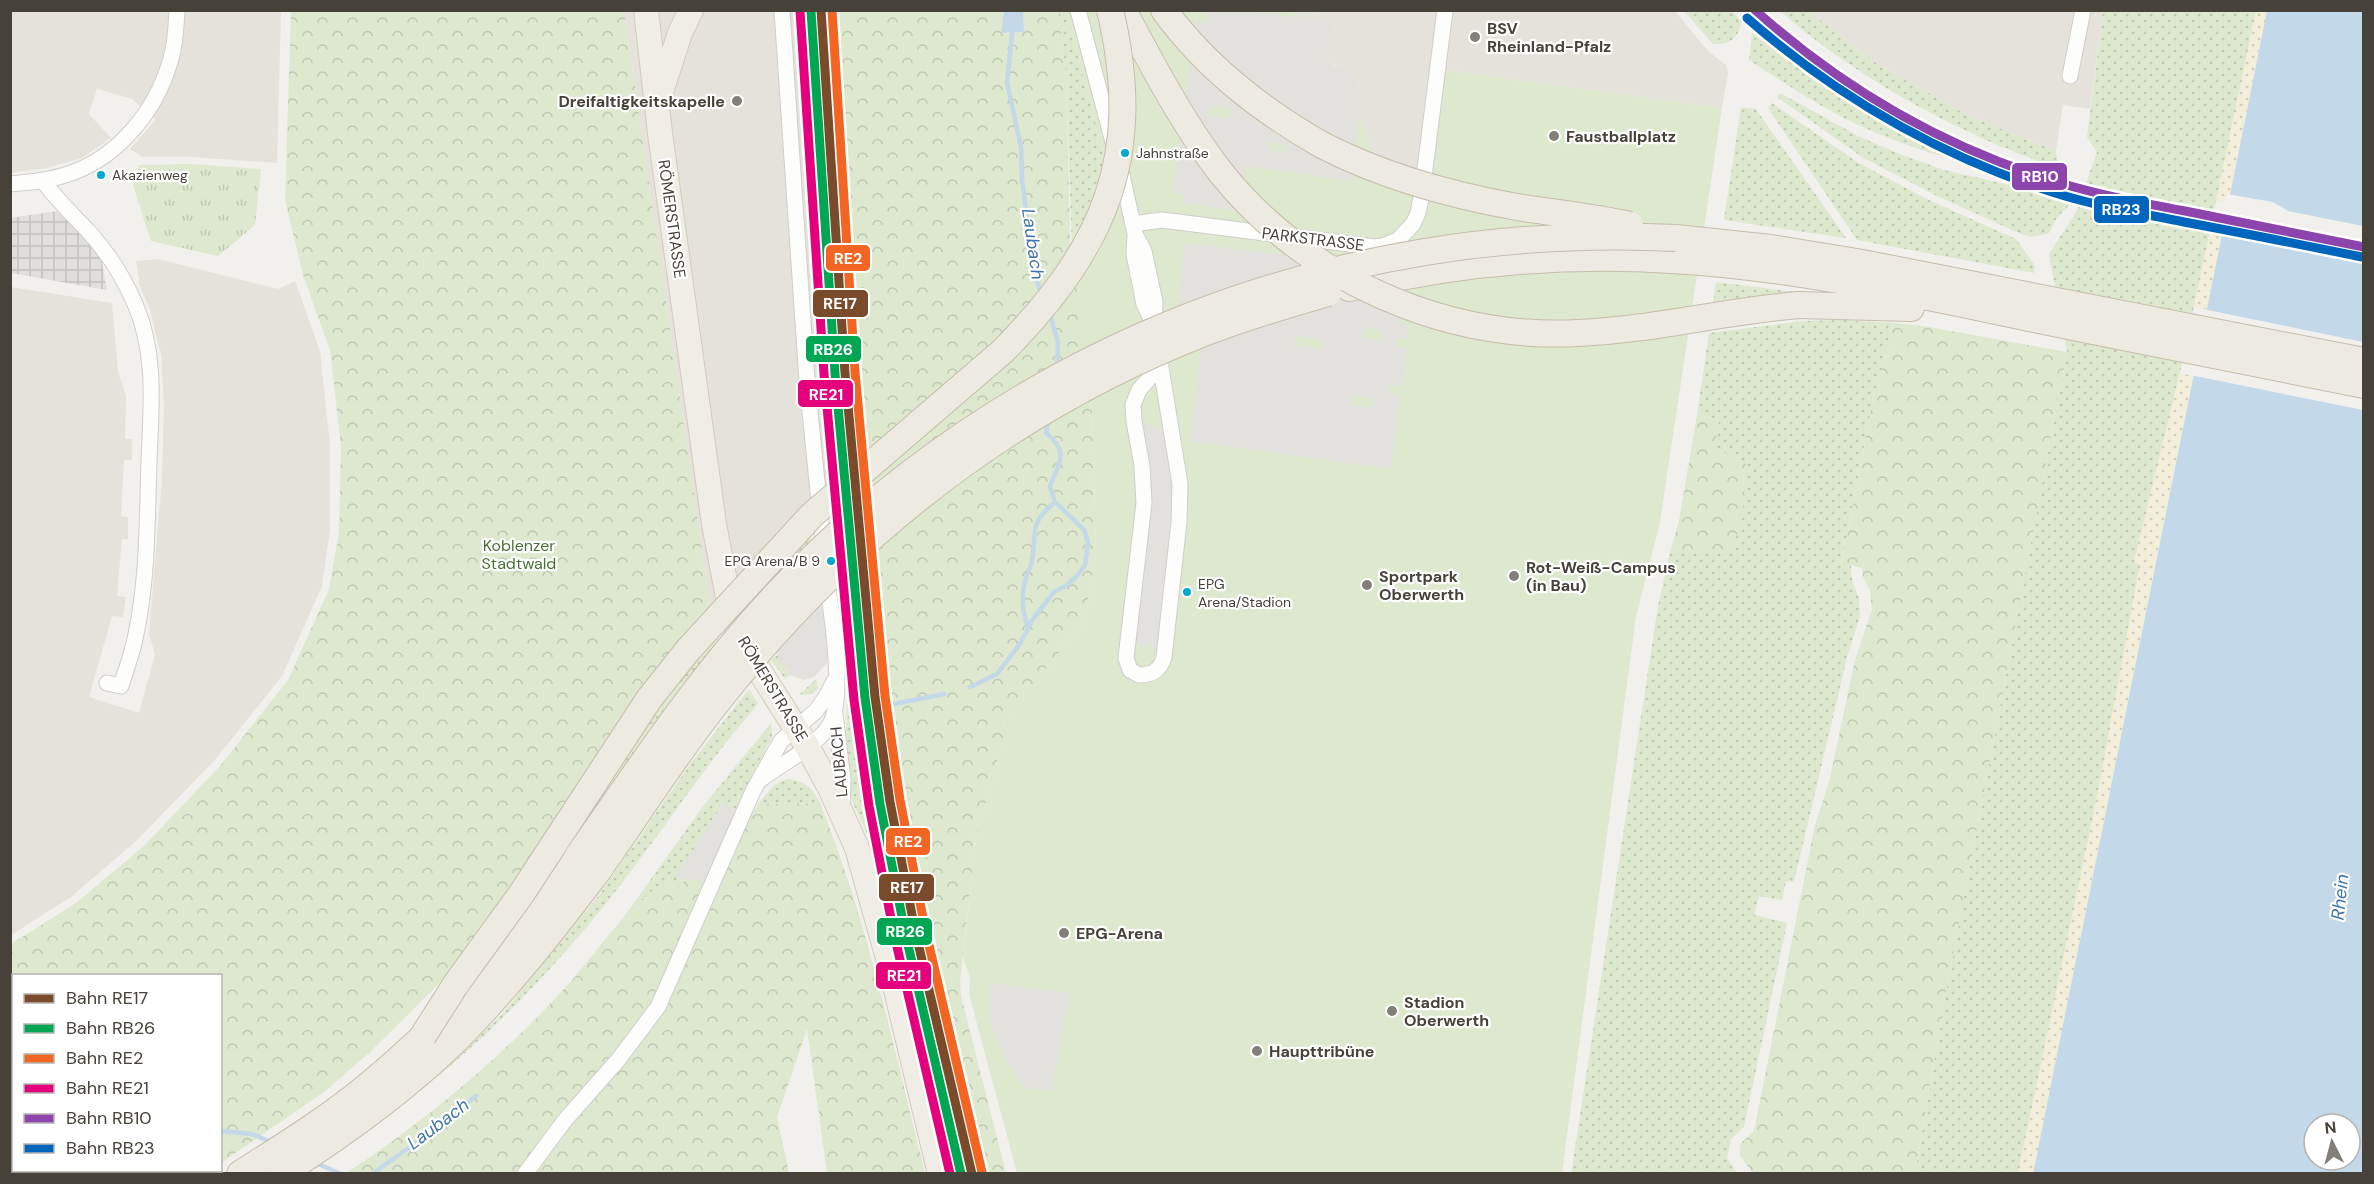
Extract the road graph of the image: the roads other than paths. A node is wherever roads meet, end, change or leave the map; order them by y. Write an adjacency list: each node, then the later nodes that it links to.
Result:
1 (177, 10): 13 (street)
2 (646, 10): 12 (main road, RÖMERSTRASSE)
3 (691, 10): 12 (main road)
4 (782, 10): 21 (street, LAUBACH)
5 (1078, 10): 15 (street)
6 (1110, 10): 27 (highway, bridge)
7 (1123, 10): 17 (highway, bridge)
8 (1164, 10): 16 (highway, bridge)
9 (1445, 10): 15 (street, PARKSTRASSE)
10 (2083, 10): 11 (street)
11 (2070, 76)
12 (657, 106): 24 (main road, RÖMERSTRASSE)
13 (43, 181): 14 (street); 22 (street)
14 (10, 184)
15 (1134, 229): 19 (street)
16 (1676, 238): 18 (highway); 27 (highway, bridge)
17 (2116, 335): 20 (highway); 29 (highway, bridge)
18 (2364, 361)
19 (1161, 365): 19 (street)
20 (2364, 385)
21 (836, 678): 23 (street, LAUBACH); 24 (street, LAUBACH)
22 (107, 683)
23 (834, 714): 24 (street, LAUBACH); 26 (street, LAUBACH)
24 (801, 737): 25 (street); 25 (street); 26 (main road, RÖMERSTRASSE)
25 (760, 780): 30 (street)
26 (842, 811): 31 (main road, RÖMERSTRASSE)
27 (423, 1036): 28 (highway)
28 (240, 1173)
29 (281, 1173)
30 (525, 1173)
31 (940, 1173)

